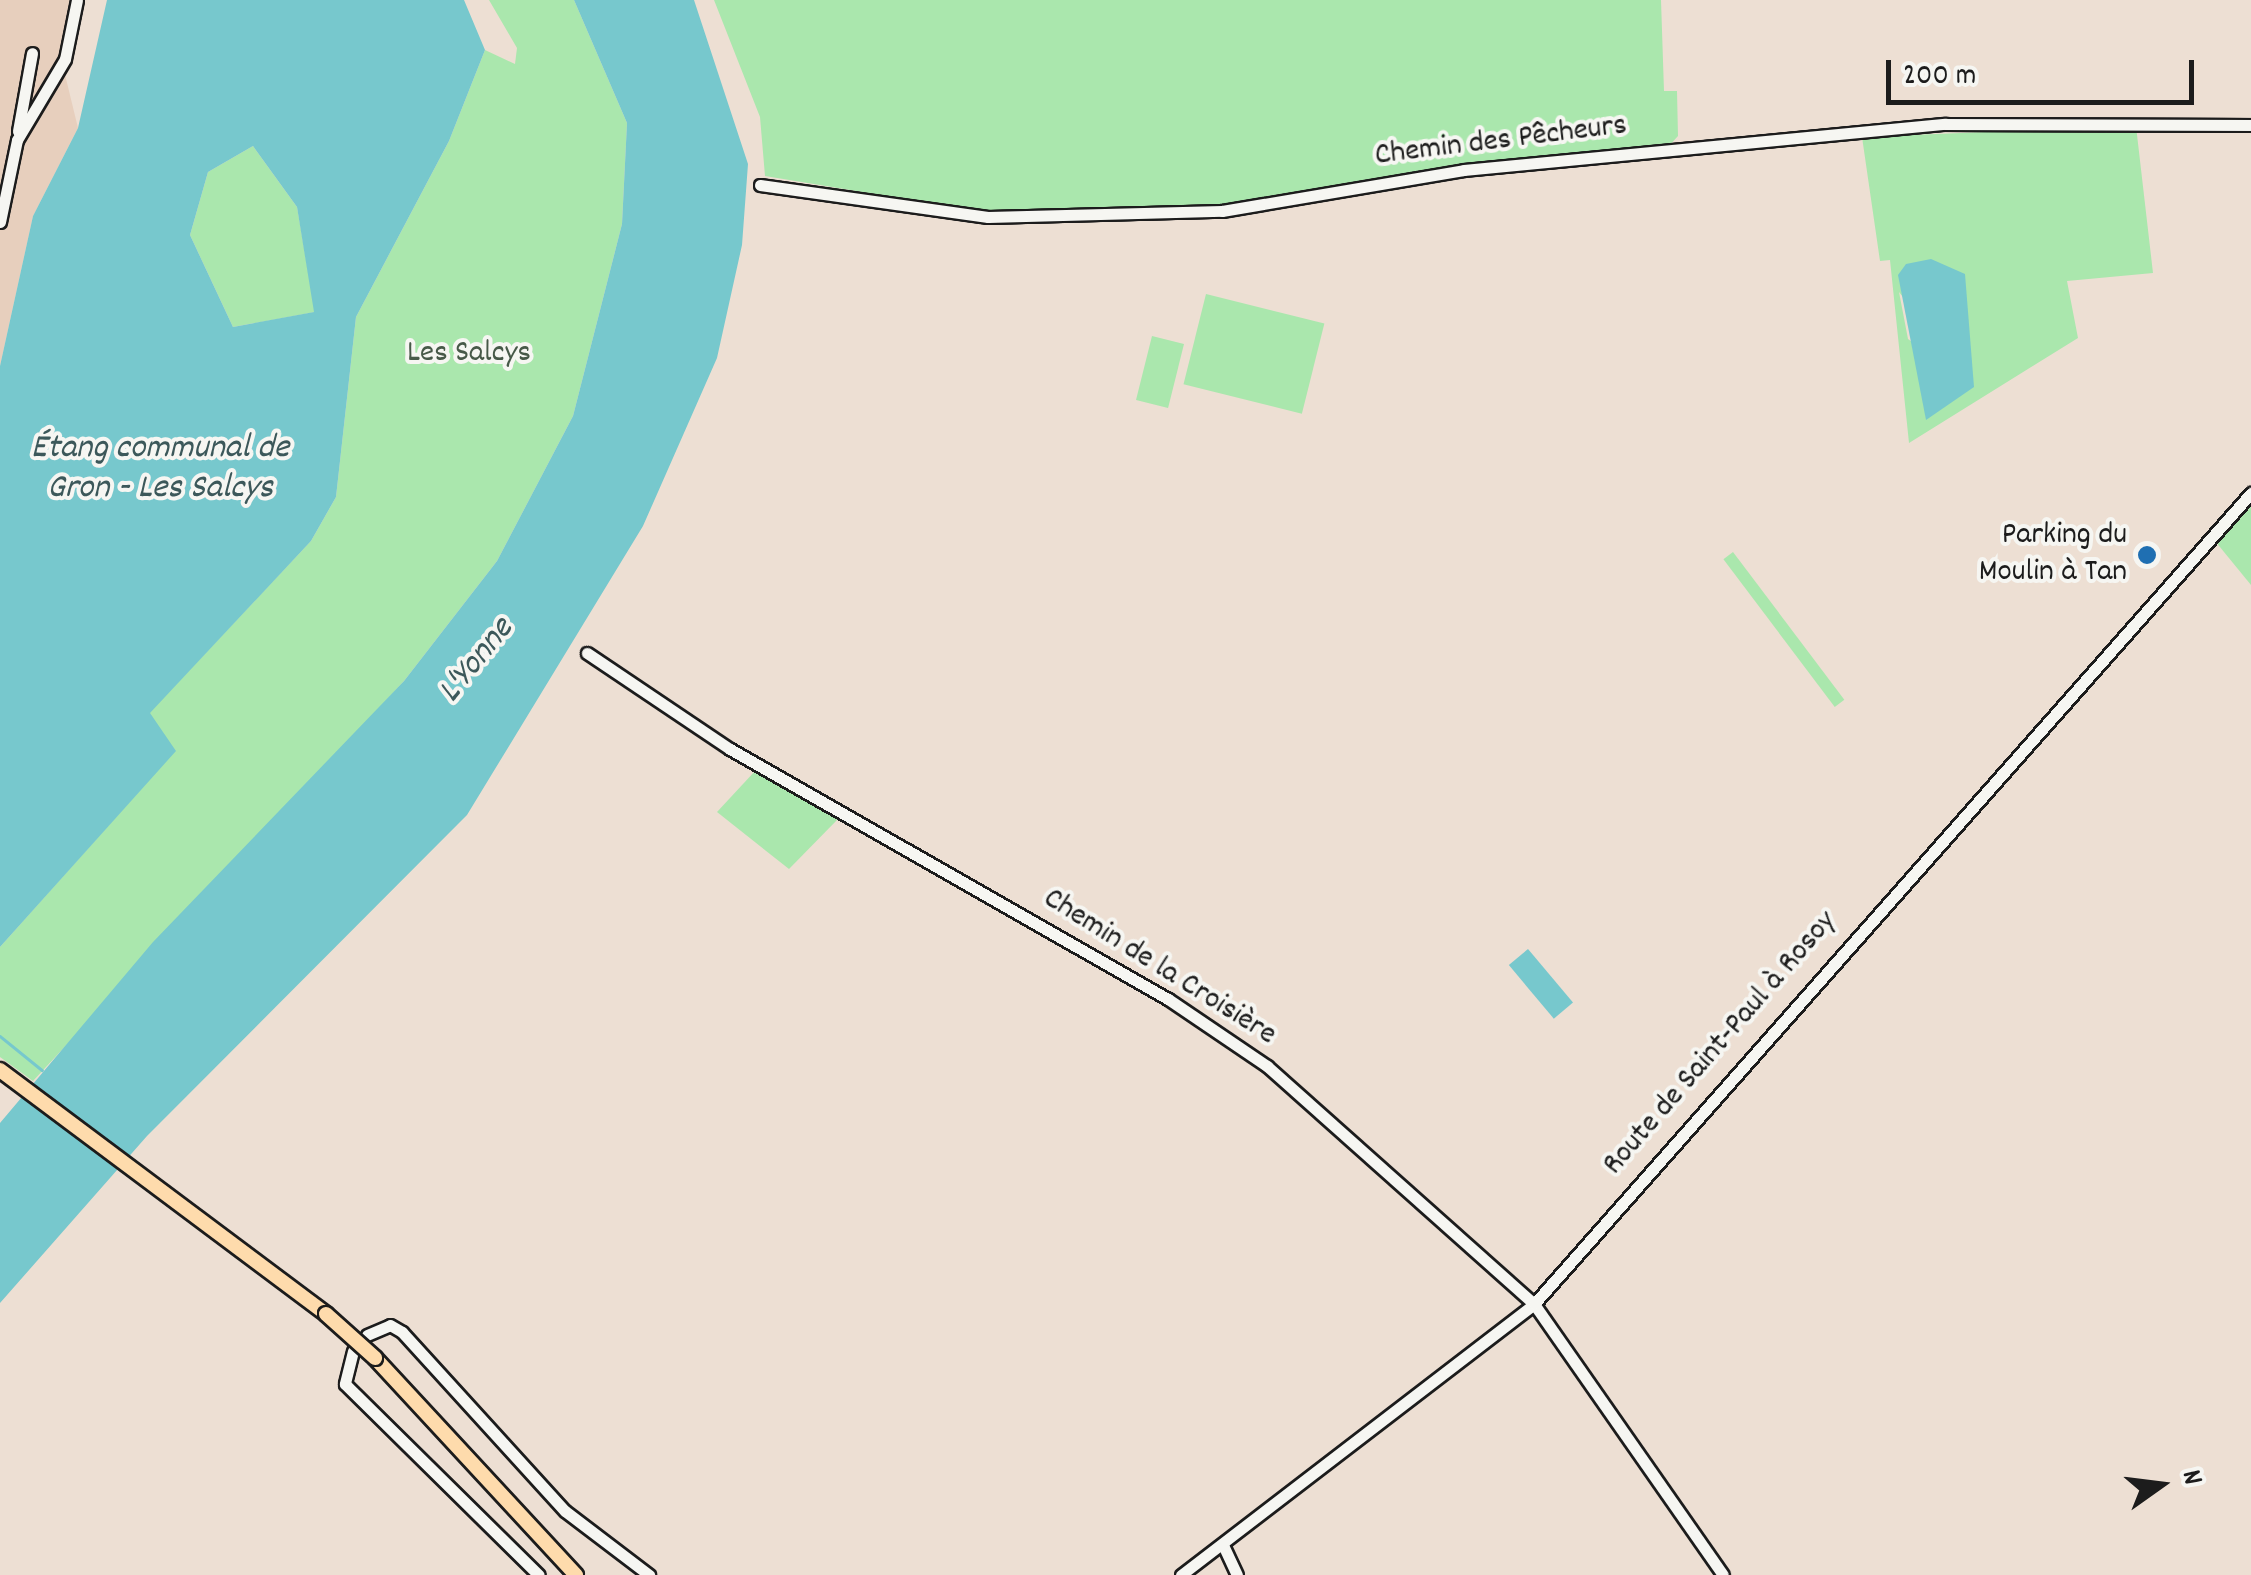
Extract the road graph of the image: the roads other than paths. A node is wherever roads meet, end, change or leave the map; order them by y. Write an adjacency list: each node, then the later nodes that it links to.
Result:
1 (78, 0): 4 (street)
2 (32, 53): 4 (street)
3 (2251, 125): 5 (street, Chemin des Pêcheurs)
4 (17, 140): 6 (street)
5 (760, 185)
6 (0, 222)
7 (2251, 493): 10 (street, Route de Saint-Paul à Rosoy)
8 (587, 653): 10 (street, Chemin de la Croisière)
9 (2, 1071): 15 (main road, bridge)
10 (1534, 1304): 13 (street, Route de Saint-Paul à Rosoy); 19 (street, Chemin de la Croisière)
11 (367, 1335): 16 (street)
12 (352, 1351): 14 (street)
13 (1223, 1545): 17 (street, Route de Saint-Paul à Rosoy); 18 (street)
14 (538, 1575)
15 (576, 1575)
16 (650, 1575)
17 (1181, 1575)
18 (1238, 1575)
19 (1723, 1575)

